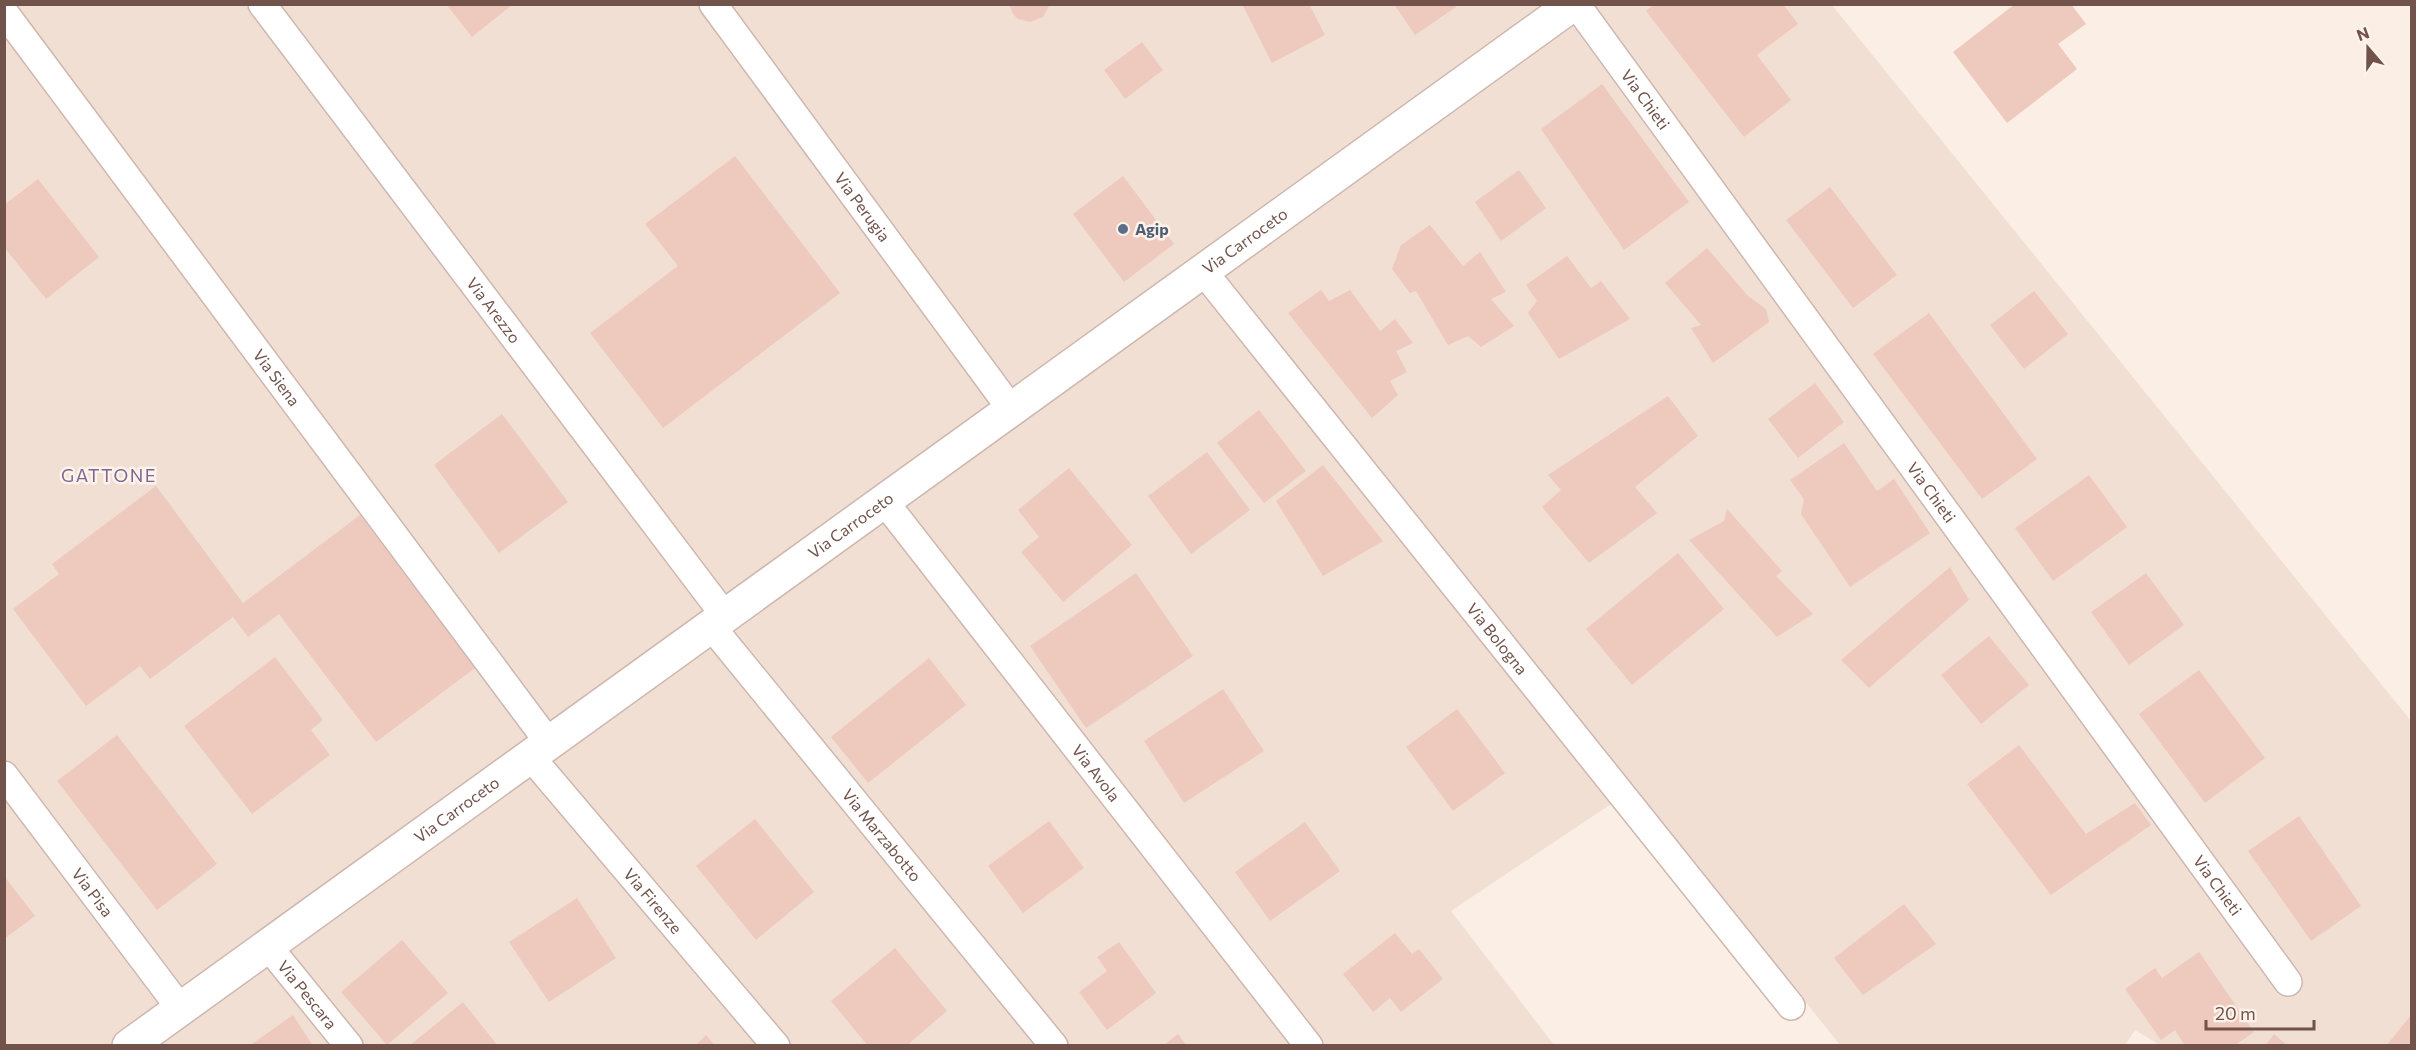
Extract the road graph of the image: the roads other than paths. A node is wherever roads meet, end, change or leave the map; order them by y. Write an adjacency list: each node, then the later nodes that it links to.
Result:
1 (262, 4): 8 (street, Via Arezzo)
2 (713, 4): 6 (street, Via Perugia)
3 (1574, 4): 5 (street, Via Carroceto); 12 (street, Via Chieti)
4 (4, 12): 9 (street, Via Siena)
5 (1203, 271): 6 (street, Via Carroceto); 13 (street, Via Bologna)
6 (1011, 409): 7 (street, Via Carroceto)
7 (884, 501): 8 (street, Via Carroceto); 19 (street, Via Avola)
8 (718, 621): 9 (street, Via Carroceto); 18 (street, Via Marzabotto)
9 (539, 749): 11 (street, Via Carroceto); 17 (street, Via Firenze)
10 (4, 776): 14 (street, Via Pisa)
11 (267, 945): 14 (street, Via Carroceto); 16 (street, Via Pescara)
12 (2288, 982)
13 (1791, 1006)
14 (180, 1008): 15 (street, Via Carroceto)
15 (129, 1046)
16 (349, 1046)
17 (776, 1046)
18 (1053, 1046)
19 (1309, 1046)

